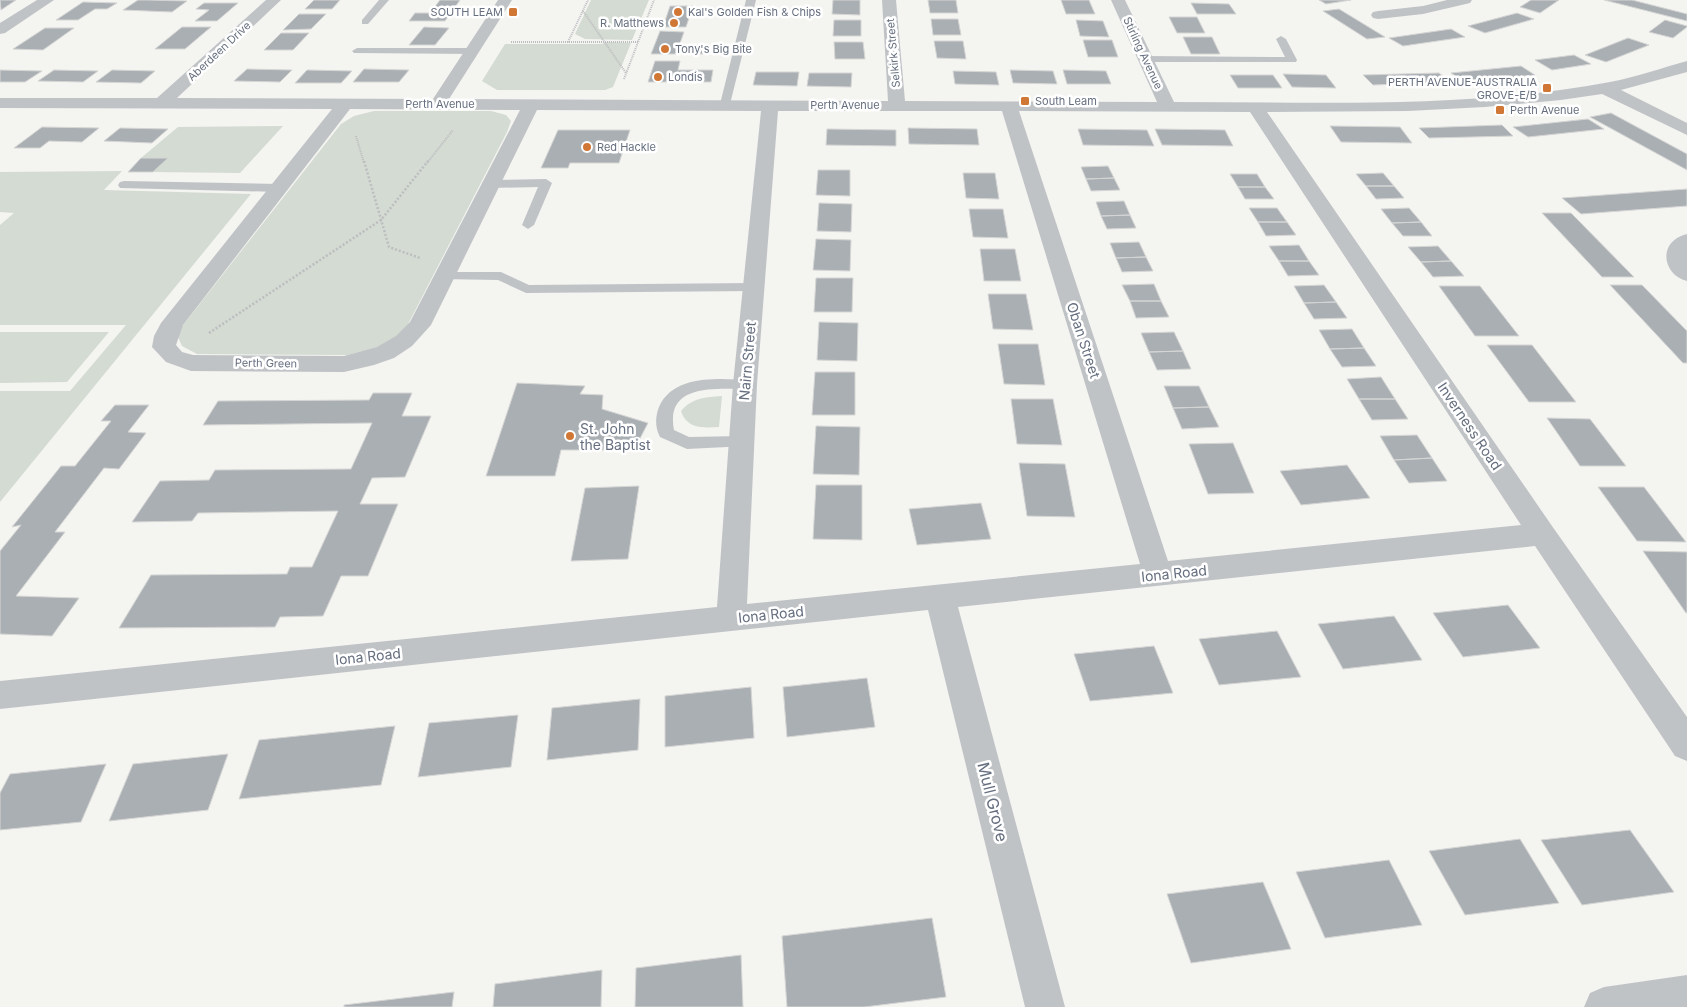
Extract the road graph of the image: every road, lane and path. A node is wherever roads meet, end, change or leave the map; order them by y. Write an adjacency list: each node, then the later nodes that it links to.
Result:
1 (47, 0): 16 (street)
2 (274, 0): 29 (street, Aberdeen Drive)
3 (384, 0): 14 (lane)
4 (506, 0): 23 (street)
5 (588, 0): 12 (path)
6 (654, 0): 21 (path)
7 (751, 0): 35 (lane)
8 (889, 0): 37 (street, Selkirk Street)
9 (1118, 0): 24 (street, Stirling Avenue)
10 (1466, 0): 13 (street)
11 (1364, 8): 13 (street)
12 (583, 11): 19 (path); 20 (path)
13 (1378, 15): 15 (street)
14 (364, 22)
15 (1394, 24)
16 (0, 30)
17 (1281, 39): 24 (lane)
18 (503, 42): 19 (path)
19 (568, 42): 20 (path)
20 (604, 42): 21 (path); 26 (path)
21 (638, 42): 26 (path)
22 (357, 51): 23 (lane)
23 (472, 51): 33 (street)
24 (1147, 59): 39 (street, Stirling Avenue)
25 (1687, 66): 28 (street, Perth Avenue)
26 (626, 73): 27 (path)
27 (622, 86)
28 (1604, 88): 40 (street, Perth Avenue); 43 (street)
29 (163, 102): 31 (street, Perth Avenue); 32 (street, Perth Avenue)
30 (0, 103): 31 (street, Perth Avenue)
31 (22, 103): 41 (street)
32 (346, 103): 33 (street, Perth Avenue); 47 (street, Perth Green)
33 (438, 104): 34 (street, Perth Avenue)
34 (531, 104): 35 (street, Perth Avenue); 45 (street, Perth Green)
35 (725, 104): 36 (street, Perth Avenue)
36 (770, 104): 37 (street, Perth Avenue); 53 (street, Nairn Street)
37 (897, 105): 38 (street, Perth Avenue)
38 (1009, 106): 39 (street, Perth Avenue); 58 (street, Oban Street)
39 (1168, 106): 40 (street, Perth Avenue)
40 (1255, 107): 57 (street, Inverness Road)
41 (0, 120)
42 (457, 124): 48 (path)
43 (1687, 130)
44 (356, 136): 48 (path)
45 (490, 184): 49 (lane); 51 (street, Perth Green)
46 (124, 185): 47 (lane)
47 (279, 188): 51 (street, Perth Green)
48 (382, 220): 51 (path); 54 (path)
49 (528, 225)
50 (1687, 240): 52 (street)
51 (446, 272): 53 (lane)
52 (1687, 275)
53 (753, 287): 55 (street, Nairn Street)
54 (202, 337)
55 (745, 384): 56 (street, Nairn Street); 56 (lane)
56 (741, 442): 60 (street, Nairn Street)
57 (1542, 534): 58 (street, Iona Road); 62 (street, Inverness Road)
58 (1158, 575): 59 (street, Iona Road)
59 (940, 596): 60 (street, Iona Road); 65 (street, Mull Grove)
60 (732, 618): 61 (street, Iona Road)
61 (0, 695)
62 (1675, 708): 63 (street, Inverness Road)
63 (1687, 745)
64 (1687, 995): 66 (street)
65 (1045, 1007)
66 (1604, 1007)

